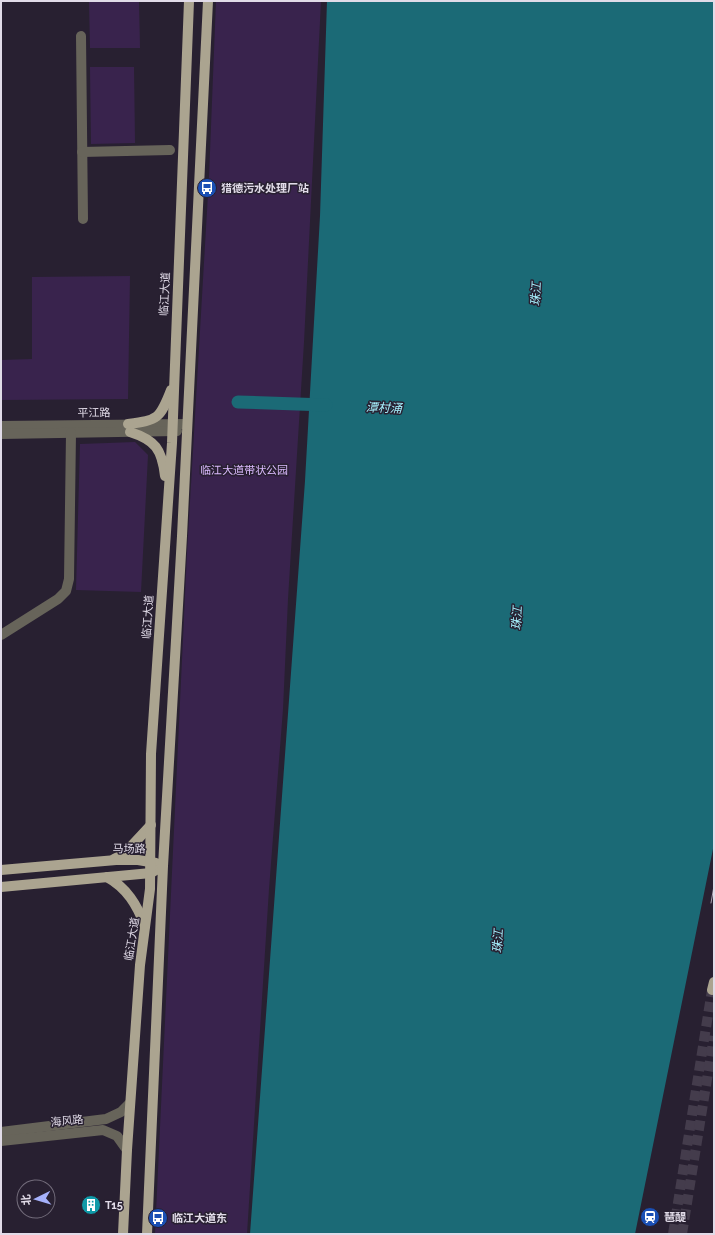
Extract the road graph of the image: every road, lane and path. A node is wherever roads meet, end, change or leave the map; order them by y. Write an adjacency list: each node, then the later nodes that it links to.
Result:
1 (189, 1): 7 (main road, 临江大道)
2 (208, 1): 11 (main road)
3 (80, 36): 5 (street)
4 (170, 150): 5 (street)
5 (82, 152): 6 (street)
6 (83, 220)
7 (174, 383): 9 (main road, 临江大道); 10 (main road)
8 (1, 426): 10 (street, 平江路)
9 (173, 427): 10 (street, 平江路); 11 (street, 平江路); 14 (main road, 临江大道)
10 (129, 428): 12 (street, 平江路); 14 (main road)
11 (187, 428): 16 (main road)
12 (70, 433): 13 (street, 平江路); 17 (street)
13 (1, 434)
14 (168, 498): 15 (main road, 临江大道)
15 (166, 535): 16 (main road); 19 (main road, 临江大道)
16 (182, 536): 18 (main road)
17 (1, 635)
18 (170, 752): 19 (main road); 23 (main road)
19 (152, 754): 20 (main road, 临江大道)
20 (151, 825): 21 (main road); 22 (main road, 临江大道)
21 (108, 861): 22 (main road, 马场路); 24 (main road, 马场路); 26 (main road)
22 (150, 861): 23 (main road, 马场路); 25 (main road, 临江大道)
23 (163, 866): 25 (main road); 30 (main road)
24 (1, 870)
25 (150, 873): 26 (main road); 28 (main road, 临江大道)
26 (107, 877): 27 (main road); 28 (main road)
27 (1, 887)
28 (146, 928): 29 (main road, 临江大道)
29 (140, 965): 30 (main road); 31 (main road, 临江大道)
30 (159, 967): 36 (main road)
31 (130, 1103): 32 (street, 海风路); 34 (main road, 临江大道)
32 (1, 1132)
33 (1, 1141): 34 (street, 海风路)
34 (127, 1150): 35 (main road, 临江大道)
35 (123, 1234)
36 (147, 1234)

